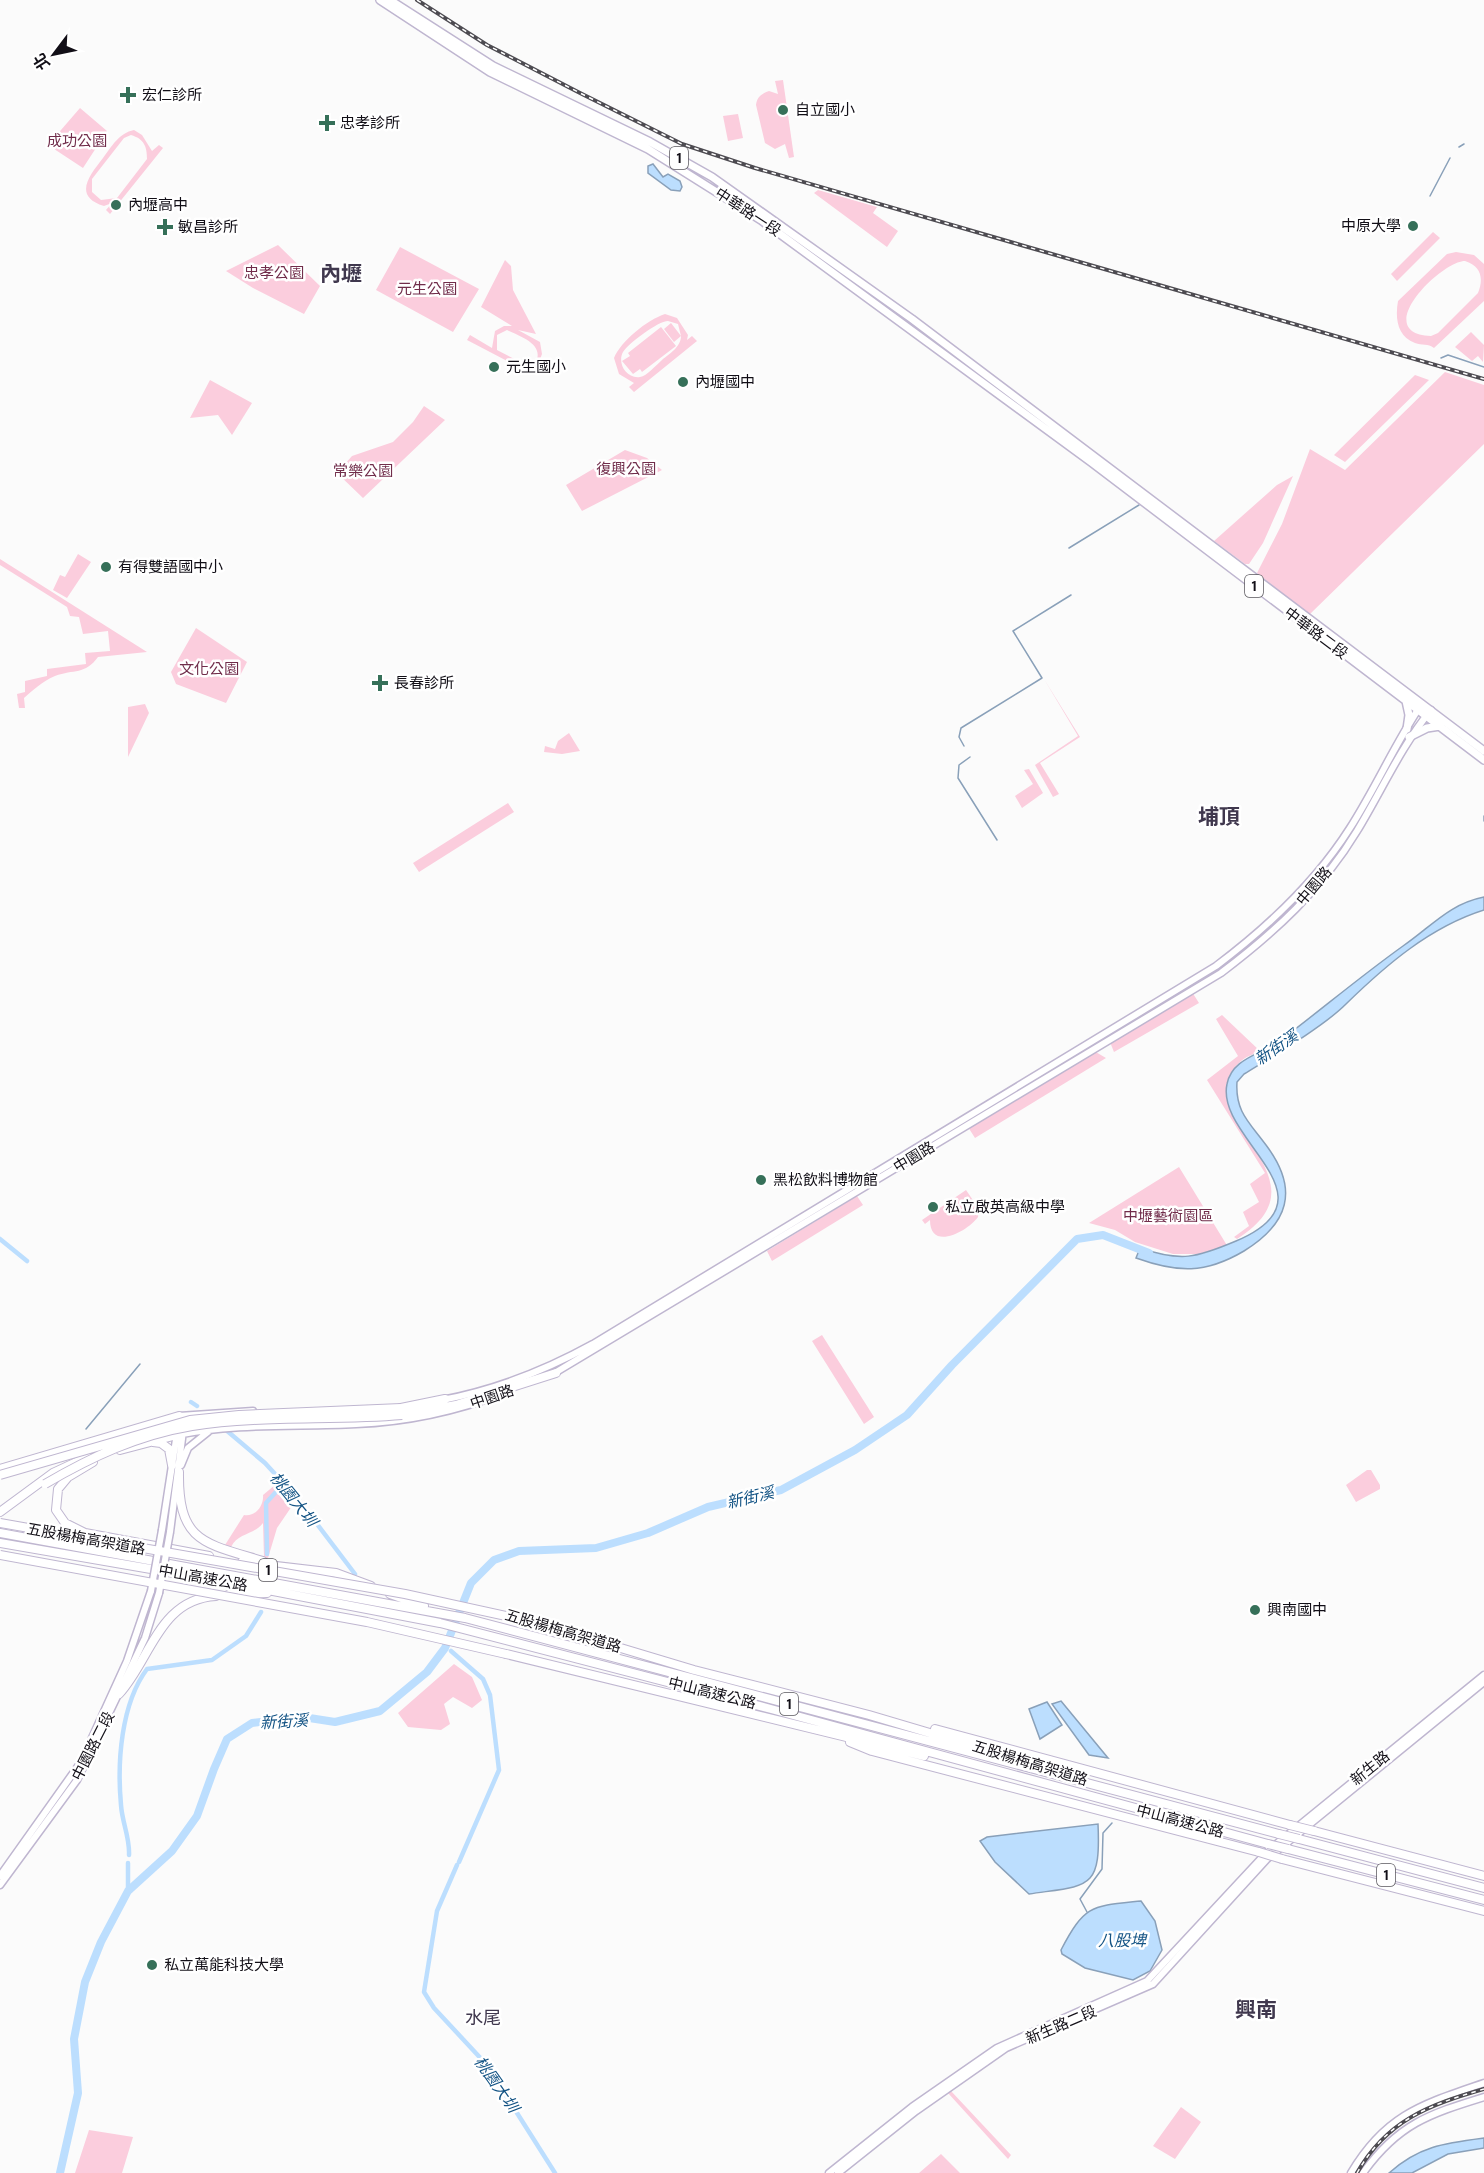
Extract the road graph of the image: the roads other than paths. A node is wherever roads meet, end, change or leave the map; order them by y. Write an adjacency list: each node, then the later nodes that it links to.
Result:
1 (380, 0): 3 (main road, 中華路一段 / 1)
2 (390, 0): 3 (main road, 中華路一段 / 1)
3 (1094, 460): 4 (main road, 中華路二段 / 1); 5 (main road, 中華路二段 / 1)
4 (1406, 701): 5 (main road, 中華路二段 / 1); 8 (main road)
5 (1420, 707): 6 (main road, 中華路二段 / 1); 8 (main road, 中園路)
6 (1428, 713): 7 (main road, 中華路二段 / 1); 8 (main road, 中園路); 9 (main road, 中華路二段 / 1)
7 (1440, 726): 8 (main road); 10 (main road, 中華路二段 / 1)
8 (1408, 733): 11 (main road, 中園路); 12 (main road, 中園路)
9 (1484, 751)
10 (1484, 760)
11 (556, 1373): 14 (highway); 17 (main road, 中園路)
12 (445, 1399): 13 (main road, 中園路); 14 (highway)
13 (261, 1411): 15 (main road, 中園路); 16 (main road)
14 (402, 1412): 26 (highway, bridge); 30 (highway, bridge)
15 (182, 1416): 16 (main road); 19 (highway)
16 (181, 1425): 18 (main road); 22 (highway)
17 (210, 1431): 18 (main road, 中園路); 25 (main road)
18 (180, 1435): 20 (highway); 23 (main road); 27 (main road)
19 (110, 1437): 24 (highway); 28 (highway)
20 (142, 1443): 21 (highway); 23 (highway)
21 (114, 1452): 22 (highway); 35 (highway)
22 (72, 1462): 29 (highway)
23 (172, 1465): 47 (main road, 中園路二段, bridge)
24 (0, 1469)
25 (179, 1472): 27 (main road); 35 (highway)
26 (0, 1475)
27 (175, 1482): 40 (main road, 中園路二段, bridge)
28 (0, 1505)
29 (0, 1512)
30 (0, 1517)
31 (0, 1523): 41 (highway, 五股楊梅高架道路 / 1, bridge)
32 (0, 1533): 37 (highway, 中山高速公路 / 1)
33 (0, 1543): 36 (highway, 中山高速公路 / 1)
34 (0, 1555): 42 (highway, 五股楊梅高架道路 / 1, bridge)
35 (282, 1567): 37 (highway)
36 (280, 1592): 40 (highway); 44 (highway, 中山高速公路 / 1)
37 (443, 1613): 43 (highway, 中山高速公路 / 1)
38 (1484, 1676): 46 (main road, 新生路)
39 (1484, 1682): 45 (main road, 新生路)
40 (119, 1694): 49 (main road, 中園路二段)
41 (869, 1715): 43 (highway, 五股楊梅高架道路 / 1); 48 (highway, bridge)
42 (824, 1731): 44 (highway, 五股楊梅高架道路 / 1); 52 (highway, bridge)
43 (1113, 1789): 50 (highway, 中山高速公路 / 1, bridge)
44 (1085, 1796): 51 (highway, 中山高速公路 / 1, bridge)
45 (1268, 1859): 56 (main road, 新生路二段)
46 (1256, 1862): 55 (main road, 新生路二段)
47 (0, 1876)
48 (1484, 1876)
49 (0, 1885)
50 (1484, 1888)
51 (1484, 1900)
52 (1484, 1914)
53 (1484, 2083): 57 (main road)
54 (1484, 2097): 58 (main road)
55 (829, 2173)
56 (838, 2173)
57 (1351, 2173)
58 (1364, 2173)

